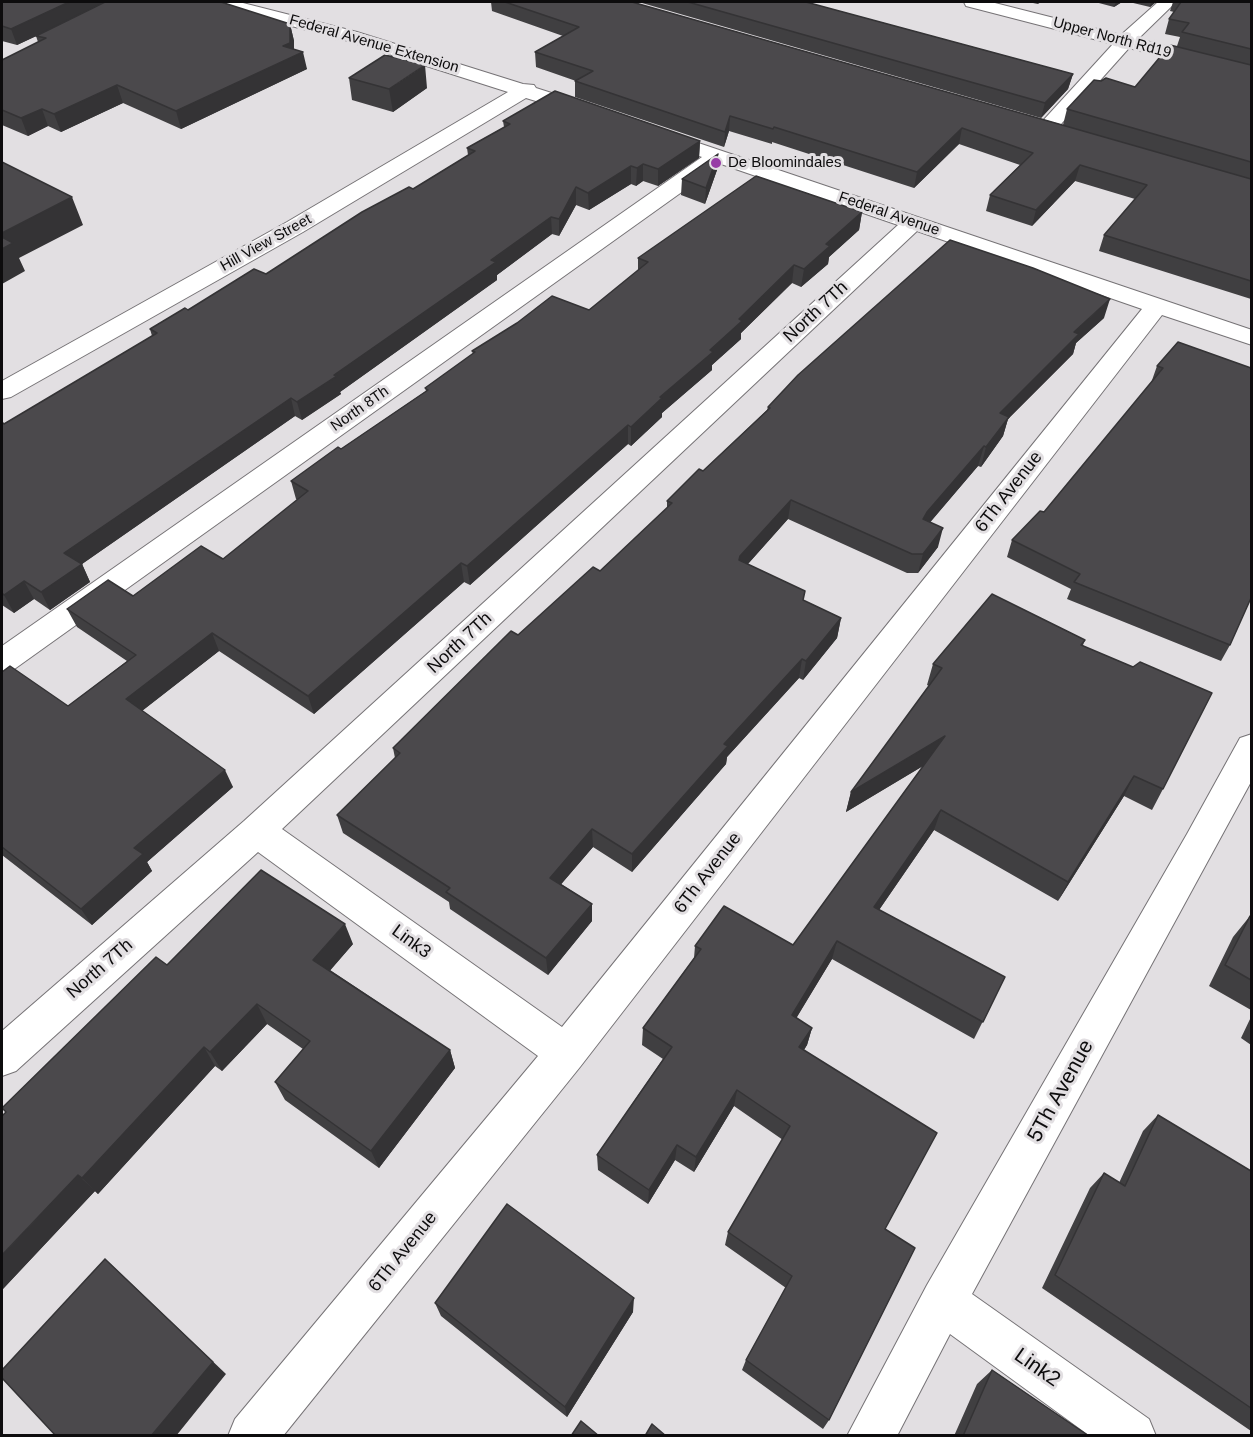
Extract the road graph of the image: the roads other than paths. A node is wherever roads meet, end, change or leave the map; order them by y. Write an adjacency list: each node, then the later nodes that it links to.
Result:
1 (220, 2): 6 (street, Federal Avenue Extension)
2 (972, 2): 4 (street, Upper North Rd19)
3 (1168, 2): 4 (street)
4 (1125, 42): 5 (street, Upper North Rd19); 8 (street)
5 (1251, 74)
6 (527, 89): 7 (street); 14 (street, Hill View Street)
7 (606, 117)
8 (1023, 123)
9 (639, 129): 10 (street, Federal Avenue)
10 (718, 156): 11 (street, Federal Avenue); 15 (street, North 8Th)
11 (913, 222): 12 (street, Federal Avenue); 17 (street, North 7Th)
12 (1157, 306): 13 (street, Federal Avenue); 18 (street, 6Th Avenue)
13 (1251, 338)
14 (2, 391)
15 (2, 662)
16 (1251, 747): 20 (street, 5Th Avenue)
17 (257, 831): 18 (street, Link3); 19 (street, North 7Th)
18 (566, 1053): 21 (street, 6Th Avenue)
19 (2, 1057)
20 (943, 1301): 22 (street, 5Th Avenue); 23 (street, Link2)
21 (252, 1436)
22 (871, 1436)
23 (1132, 1436)

